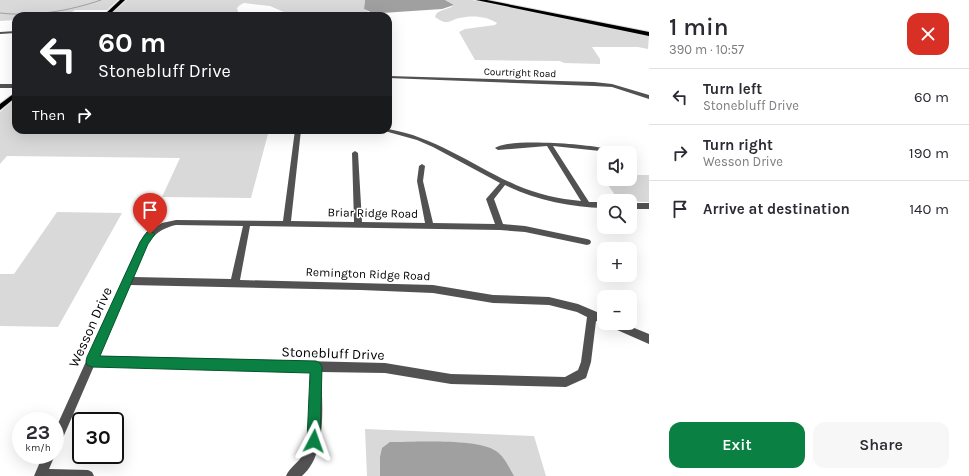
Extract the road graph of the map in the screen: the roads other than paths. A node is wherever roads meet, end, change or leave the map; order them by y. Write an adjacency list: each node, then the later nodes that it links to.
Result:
1 (123, 0): 4 (main road)
2 (479, 0): 8 (highway)
3 (498, 0): 5 (highway)
4 (110, 12)
5 (649, 28)
6 (12, 32): 7 (street)
7 (0, 33)
8 (649, 34)
9 (392, 77): 12 (street, Courtright Road)
10 (0, 86): 11 (street)
11 (12, 86)
12 (649, 96)
13 (12, 98): 14 (main road)
14 (0, 108)
15 (392, 131): 22 (street)
16 (297, 134): 28 (street)
17 (549, 145): 18 (street); 19 (street); 23 (street)
18 (498, 148)
19 (597, 148)
20 (355, 153): 29 (street)
21 (422, 166): 30 (street)
22 (504, 182): 23 (street); 31 (street)
23 (587, 204): 24 (street)
24 (597, 205)
25 (637, 206): 26 (street)
26 (649, 206)
27 (248, 222): 28 (street, Briar Ridge Road); 32 (street, Briar Ridge Road); 35 (street)
28 (286, 223): 29 (street, Briar Ridge Road)
29 (358, 224): 30 (street, Briar Ridge Road)
30 (430, 226): 31 (street, Briar Ridge Road)
31 (500, 227): 33 (street, Briar Ridge Road)
32 (158, 228): 34 (street, Wesson Drive)
33 (587, 242)
34 (127, 281): 35 (street, Remington Ridge Road); 40 (street, Wesson Drive)
35 (234, 283): 36 (street, Remington Ridge Road)
36 (592, 315): 37 (street, Remington Ridge Road); 41 (street, Stonebluff Drive)
37 (597, 317)
38 (628, 330): 39 (street)
39 (649, 339)
40 (92, 361): 41 (street, Stonebluff Drive); 42 (street, Wesson Drive)
41 (316, 367): 46 (street)
42 (64, 423)
43 (46, 464): 44 (street)
44 (40, 475): 45 (street)
45 (88, 476)
46 (292, 476)

